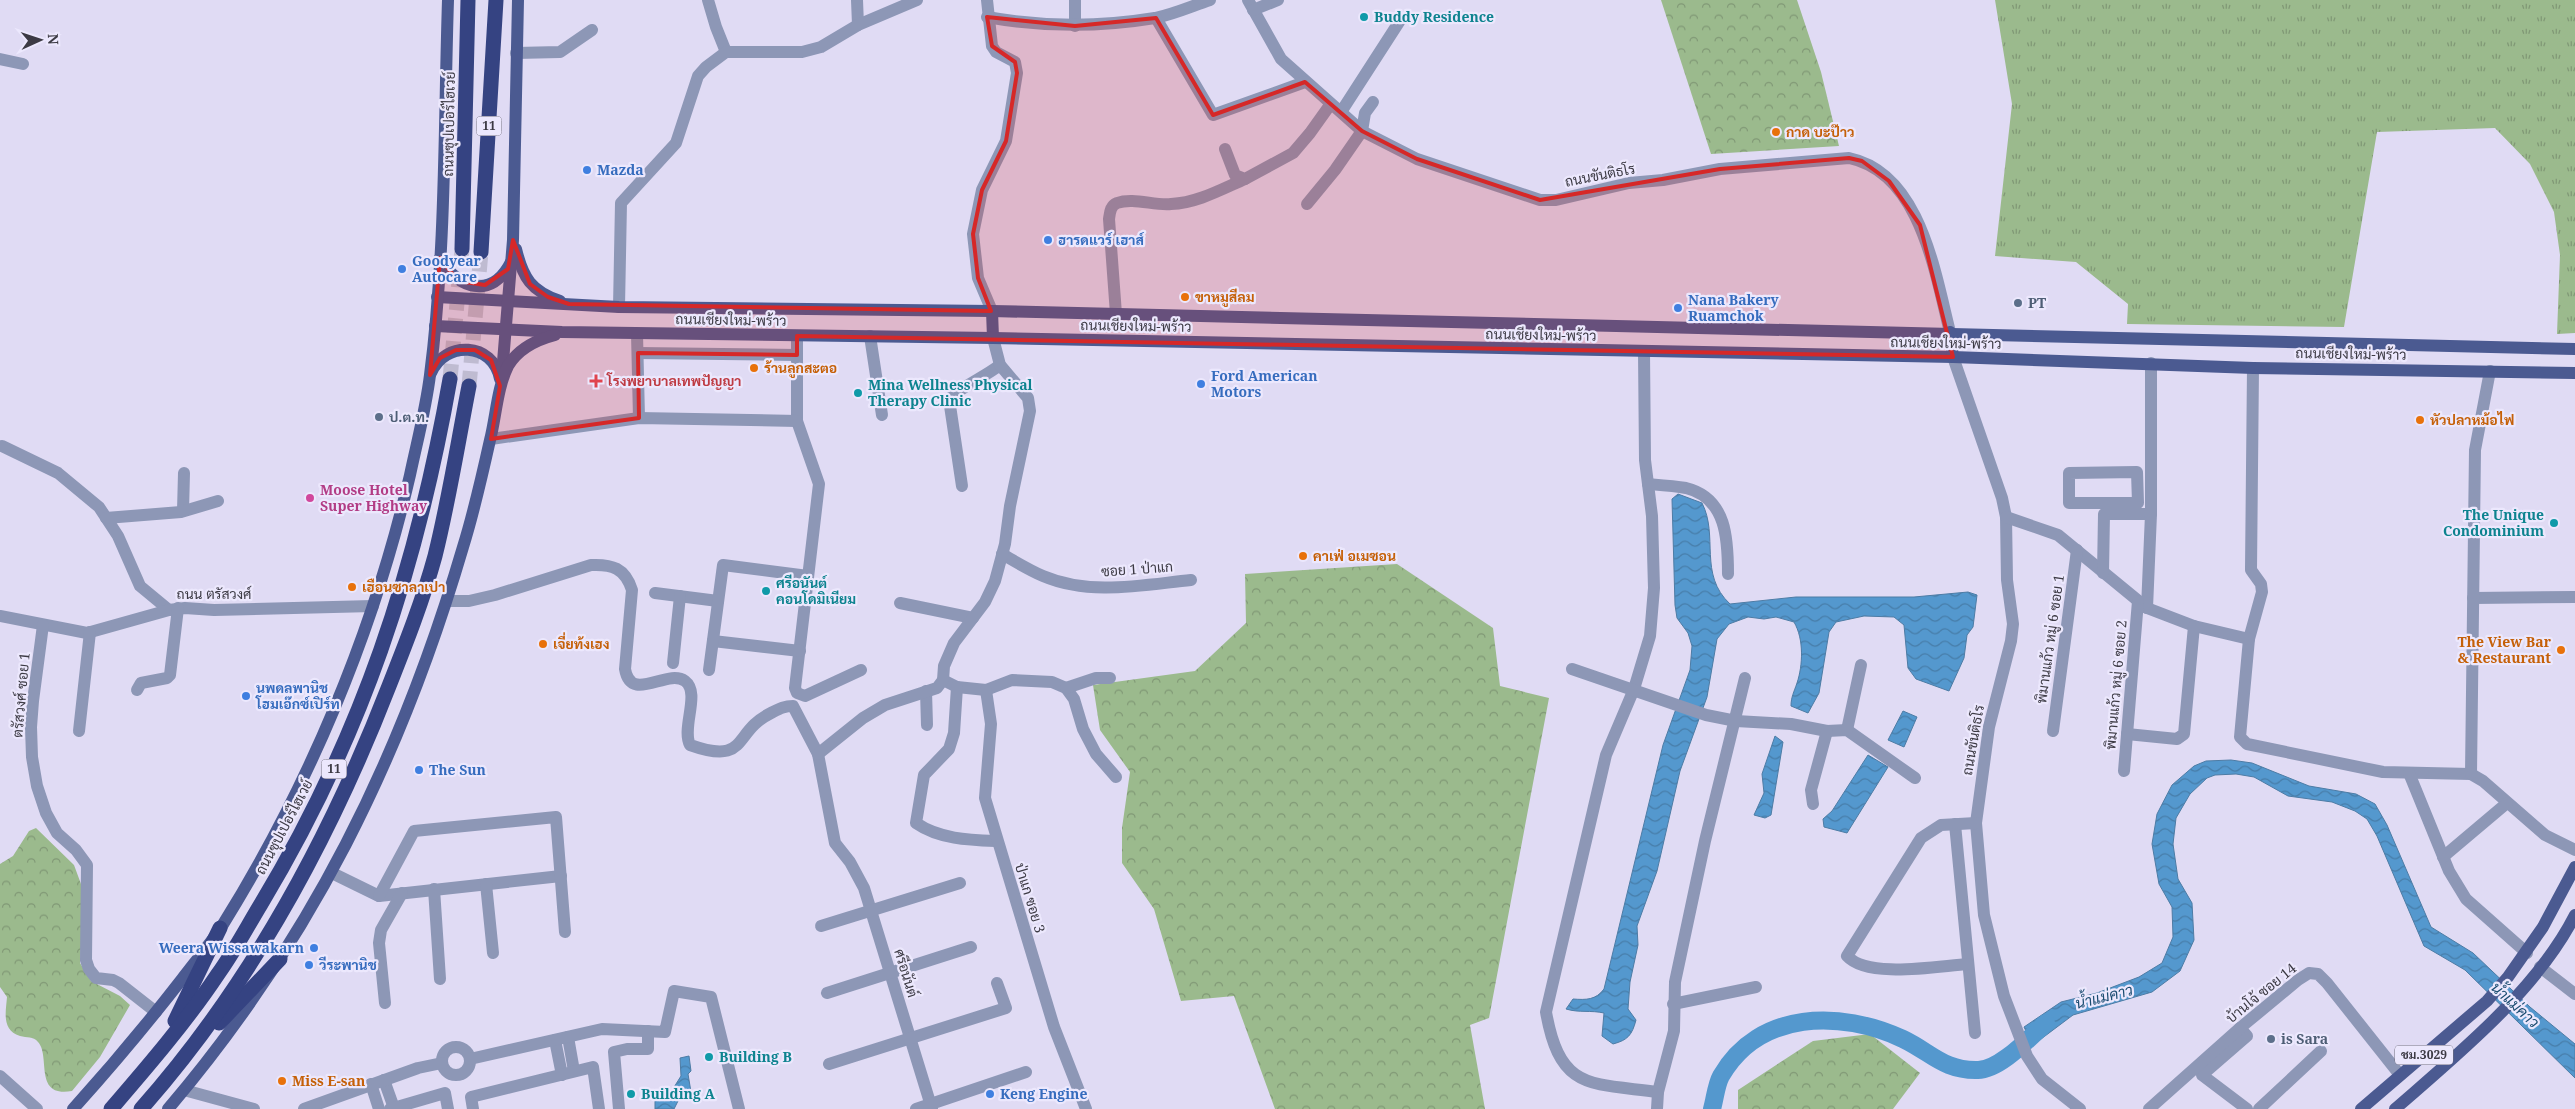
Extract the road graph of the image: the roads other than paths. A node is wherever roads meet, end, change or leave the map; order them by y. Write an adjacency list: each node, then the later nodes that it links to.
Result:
1 (448, 0): 34 (main road)
2 (468, 0): 32 (highway, ถนนซุปเปอร์ไฮเวย์ / 11)
3 (496, 0): 33 (highway, 11)
4 (518, 0): 20 (main road)
5 (708, 0): 19 (street)
6 (857, 0): 16 (street)
7 (917, 0): 16 (street)
8 (987, 0): 13 (street)
9 (1075, 0): 17 (street)
10 (1210, 0): 14 (street)
11 (1278, 0): 12 (street)
12 (1251, 5): 23 (street, ถนนขันติธโร)
13 (987, 16): 17 (street); 40 (street)
14 (1156, 18): 17 (street); 23 (street)
15 (1400, 19): 26 (street)
16 (858, 25): 19 (street)
17 (1075, 26)
18 (592, 30): 20 (street)
19 (726, 52): 39 (street)
20 (516, 53): 31 (main road)
21 (0, 59): 22 (street)
22 (23, 64)
23 (1305, 82): 25 (street, ถนนขันติธโร)
24 (1373, 102): 27 (street)
25 (1330, 105): 26 (street, ถนนขันติธโร); 29 (street)
26 (1341, 112): 27 (street, ถนนขันติธโร)
27 (1362, 131): 30 (street); 45 (street, ถนนขันติธโร)
28 (1226, 149): 29 (street)
29 (1245, 179): 41 (street)
30 (1307, 204)
31 (513, 240): 35 (main road); 38 (main road)
32 (462, 249)
33 (482, 252)
34 (440, 258): 35 (main road); 36 (main road)
35 (512, 260): 37 (main road)
36 (437, 297): 37 (main road, ถนนเชียงใหม่-พร้าว); 42 (main road)
37 (509, 302): 38 (main road, ถนนเชียงใหม่-พร้าว); 43 (main road)
38 (569, 304): 39 (main road, ถนนเชียงใหม่-พร้าว)
39 (619, 307): 40 (main road, ถนนเชียงใหม่-พร้าว)
40 (992, 311): 41 (main road, ถนนเชียงใหม่-พร้าว); 49 (main road)
41 (1116, 314): 45 (main road, ถนนเชียงใหม่-พร้าว)
42 (435, 326): 43 (main road, ถนนเชียงใหม่-พร้าว); 63 (main road)
43 (507, 329): 44 (main road, ถนนเชียงใหม่-พร้าว); 67 (main road)
44 (562, 332): 46 (main road, ถนนเชียงใหม่-พร้าว); 67 (main road)
45 (1950, 332): 51 (main road, ถนนเชียงใหม่-พร้าว); 56 (main road)
46 (637, 334): 47 (main road, ถนนเชียงใหม่-พร้าว); 54 (street)
47 (797, 336): 48 (main road, ถนนเชียงใหม่-พร้าว); 55 (street)
48 (870, 336): 49 (main road, ถนนเชียงใหม่-พร้าว); 68 (street)
49 (992, 338): 53 (main road, ถนนเชียงใหม่-พร้าว); 58 (street)
50 (2575, 340): 51 (main road)
51 (2560, 348): 52 (main road, ถนนเชียงใหม่-พร้าว)
52 (2575, 349)
53 (1644, 352): 56 (main road, ถนนเชียงใหม่-พร้าว); 76 (street)
54 (638, 353): 55 (street); 69 (street)
55 (797, 355): 70 (street)
56 (1953, 358): 57 (main road, ถนนเชียงใหม่-พร้าว); 81 (street, ถนนขันติธโร)
57 (2151, 364): 59 (main road, ถนนเชียงใหม่-พร้าว); 73 (street, พิมานแก้ว หมู่ 6 ซอย 2)
58 (1000, 365): 77 (street); 84 (street)
59 (2253, 368): 60 (main road, ถนนเชียงใหม่-พร้าว); 104 (street)
60 (2490, 371): 61 (main road, ถนนเชียงใหม่-พร้าว); 92 (street)
61 (2560, 372): 62 (main road, ถนนเชียงใหม่-พร้าว); 65 (main road)
62 (2575, 372)
63 (430, 375): 67 (main road); 97 (main road)
64 (450, 379): 176 (highway, ถนนซุปเปอร์ไฮเวย์ / 11)
65 (2575, 383)
66 (469, 386): 177 (highway, 11)
67 (500, 390): 71 (main road)
68 (882, 415)
69 (639, 418): 70 (street); 71 (street)
70 (797, 421): 87 (street)
71 (490, 439): 93 (main road)
72 (2, 446): 82 (street)
73 (2151, 471): 74 (street); 80 (street, พิมานแก้ว หมู่ 6 ซอย 2)
74 (2138, 472): 74 (street)
75 (184, 473): 79 (street)
76 (1648, 484): 86 (street); 117 (street)
77 (962, 486)
78 (218, 501): 79 (street)
79 (184, 511): 82 (street)
80 (2151, 514): 85 (street); 96 (street, พิมานแก้ว หมู่ 6 ซอย 2)
81 (2006, 517): 83 (street); 136 (street, ถนนขันติธโร)
82 (106, 518): 98 (street)
83 (2076, 550): 85 (street); 125 (street, พิมานแก้ว หมู่ 6 ซอย 1)
84 (1002, 554): 88 (street, ซอย 1 ป่าแก); 100 (street)
85 (2103, 573): 96 (street)
86 (1728, 574)
87 (808, 576): 94 (street); 106 (street)
88 (1190, 580)
89 (655, 593): 90 (street)
90 (680, 596): 94 (street); 107 (street)
91 (2575, 597): 92 (street)
92 (2473, 598): 131 (street)
93 (448, 601): 128 (street, ศรีอนันต์); 142 (main road)
94 (718, 601): 105 (street)
95 (900, 603): 100 (street)
96 (2142, 605): 102 (street); 127 (street, พิมานแก้ว หมู่ 6 ซอย 2)
97 (373, 606): 98 (street, ถนน ตรัสวงศ์); 152 (main road)
98 (173, 609): 103 (street, ถนน ตรัสวงศ์); 118 (street)
99 (0, 616): 101 (street, ถนน ตรัสวงศ์)
100 (973, 618): 114 (street)
101 (43, 625): 103 (street, ถนน ตรัสวงศ์); 168 (street, ตรัสวงศ์ ซอย 1)
102 (2194, 626): 104 (street); 127 (street)
103 (90, 632): 126 (street)
104 (2249, 640): 130 (street)
105 (713, 641): 106 (street); 110 (street)
106 (800, 651): 111 (street)
107 (673, 663)
108 (1862, 665): 123 (street)
109 (1572, 668): 117 (street)
110 (709, 670)
111 (861, 670)
112 (1110, 678): 116 (street)
113 (1745, 678): 121 (street)
114 (943, 680): 115 (street); 120 (street)
115 (958, 687): 119 (street); 138 (street)
116 (1066, 688): 119 (street); 132 (street)
117 (1634, 689): 121 (street); 189 (street)
118 (137, 690)
119 (986, 690): 138 (street, ป่าแก ซอย 3)
120 (926, 691): 122 (street); 128 (street)
121 (1736, 721): 124 (street); 167 (street)
122 (927, 725)
123 (1847, 730): 124 (street); 133 (street)
124 (1827, 731): 135 (street)
125 (2053, 731)
126 (79, 732)
127 (2127, 734): 129 (street, พิมานแก้ว หมู่ 6 ซอย 2)
128 (818, 754): 149 (street, ศรีอนันต์)
129 (2124, 771)
130 (2409, 773): 131 (street); 140 (street)
131 (2471, 774): 134 (street)
132 (1116, 777)
133 (1915, 778)
134 (2507, 803): 139 (street); 140 (street)
135 (1813, 804)
136 (1976, 823): 137 (street); 208 (street, ถนนขันติธโร)
137 (1955, 824): 158 (street); 158 (street)
138 (996, 841): 206 (street, ป่าแก ซอย 3)
139 (2575, 850)
140 (2443, 857): 156 (street)
141 (2575, 867): 156 (main road, ชม.3029)
142 (332, 873): 148 (street); 157 (main road)
143 (561, 876): 145 (street); 148 (street); 153 (street)
144 (960, 882): 149 (street)
145 (486, 884): 146 (street); 155 (street)
146 (434, 889): 147 (street); 161 (street)
147 (402, 893): 148 (street); 166 (street)
148 (379, 896)
149 (872, 912): 151 (street); 160 (street, ศรีอนันต์)
150 (2575, 915): 159 (main road, ชม.3029)
151 (821, 926)
152 (220, 928): 168 (main road); 176 (highway)
153 (565, 932)
154 (971, 947): 160 (street)
155 (493, 953)
156 (2526, 953): 184 (main road, ชม.3029)
157 (280, 959): 177 (highway); 188 (main road)
158 (1968, 964): 171 (street)
159 (2540, 968): 165 (street); 213 (main road, ชม.3029)
160 (891, 972): 164 (street); 173 (street, ศรีอนันต์)
161 (440, 979)
162 (997, 983): 173 (street)
163 (1756, 987): 167 (street)
164 (827, 993)
165 (2575, 994)
166 (385, 1003)
167 (1673, 1004): 189 (street)
168 (156, 1012): 193 (main road)
169 (2240, 1028): 184 (street, บ้านโจ้ ซอย 14); 209 (street, บ้านโจ้ ซอย 14); 210 (street)
170 (648, 1031): 172 (street); 203 (street); 204 (street)
171 (1975, 1033)
172 (568, 1037): 174 (street); 181 (street)
173 (911, 1038): 180 (street); 190 (street, ศรีอนันต์)
174 (555, 1040): 178 (street); 183 (street)
175 (2321, 1051): 211 (street)
176 (157, 1056): 194 (highway, ถนนซุปเปอร์ไฮเวย์ / 11)
177 (185, 1059): 195 (highway, 11)
178 (470, 1059): 179 (street); 179 (street)
179 (442, 1063): 186 (street)
180 (829, 1064)
181 (574, 1071): 183 (street); 202 (street)
182 (1026, 1072): 190 (street)
183 (562, 1075): 201 (street)
184 (2400, 1075): 212 (main road, ชม.3029)
185 (0, 1076): 192 (street)
186 (384, 1080): 187 (street); 191 (street)
187 (371, 1084): 198 (street); 199 (street)
188 (184, 1090): 196 (main road); 197 (street)
189 (1658, 1092): 207 (street)
190 (932, 1107): 205 (street)
191 (392, 1108): 200 (street)
192 (37, 1109)
193 (73, 1109)
194 (111, 1109)
195 (141, 1109)
196 (168, 1109)
197 (254, 1109)
198 (304, 1109)
199 (378, 1109)
200 (448, 1109)
201 (473, 1109)
202 (599, 1109)
203 (619, 1109)
204 (739, 1109)
205 (916, 1109)
206 (1086, 1109)
207 (1657, 1109)
208 (2080, 1109)
209 (2149, 1109)
210 (2247, 1109)
211 (2259, 1109)
212 (2361, 1109)
213 (2395, 1109)

